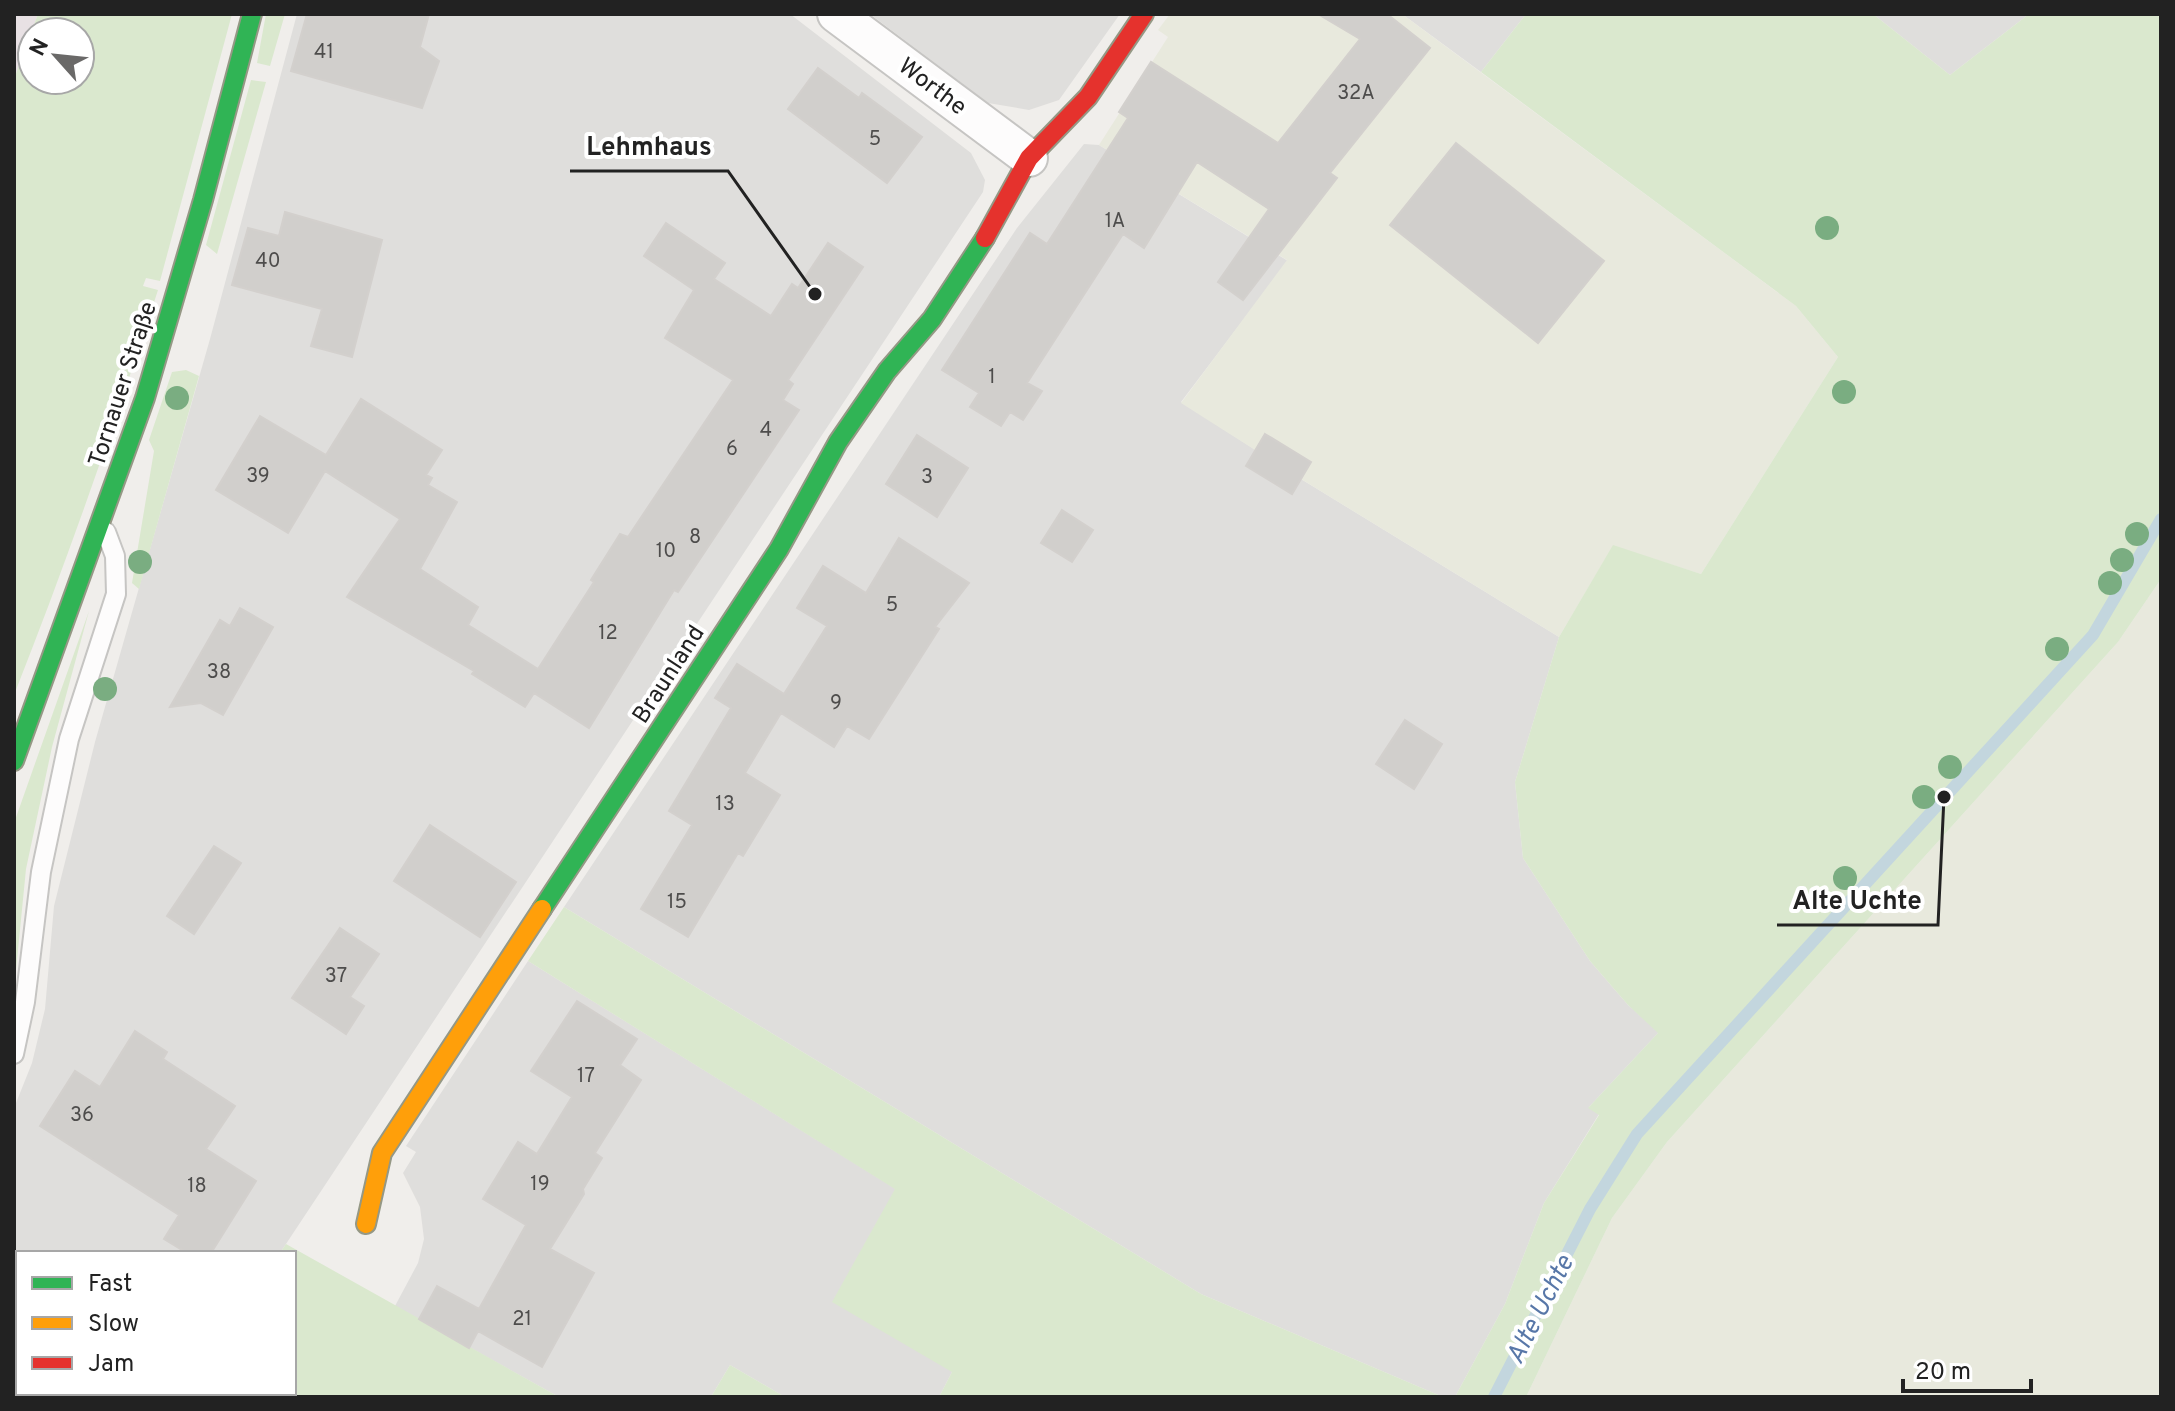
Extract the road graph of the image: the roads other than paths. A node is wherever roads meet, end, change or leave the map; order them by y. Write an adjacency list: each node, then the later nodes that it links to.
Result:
1 (252, 14): 5 (street, Tornauer Straße)
2 (836, 14): 4 (street, Worthe)
3 (1144, 14): 4 (street, Braunland)
4 (1029, 158): 8 (street, Braunland)
5 (102, 521): 6 (street, Tornauer Straße); 7 (lane)
6 (14, 761)
7 (14, 1054)
8 (366, 1224)

